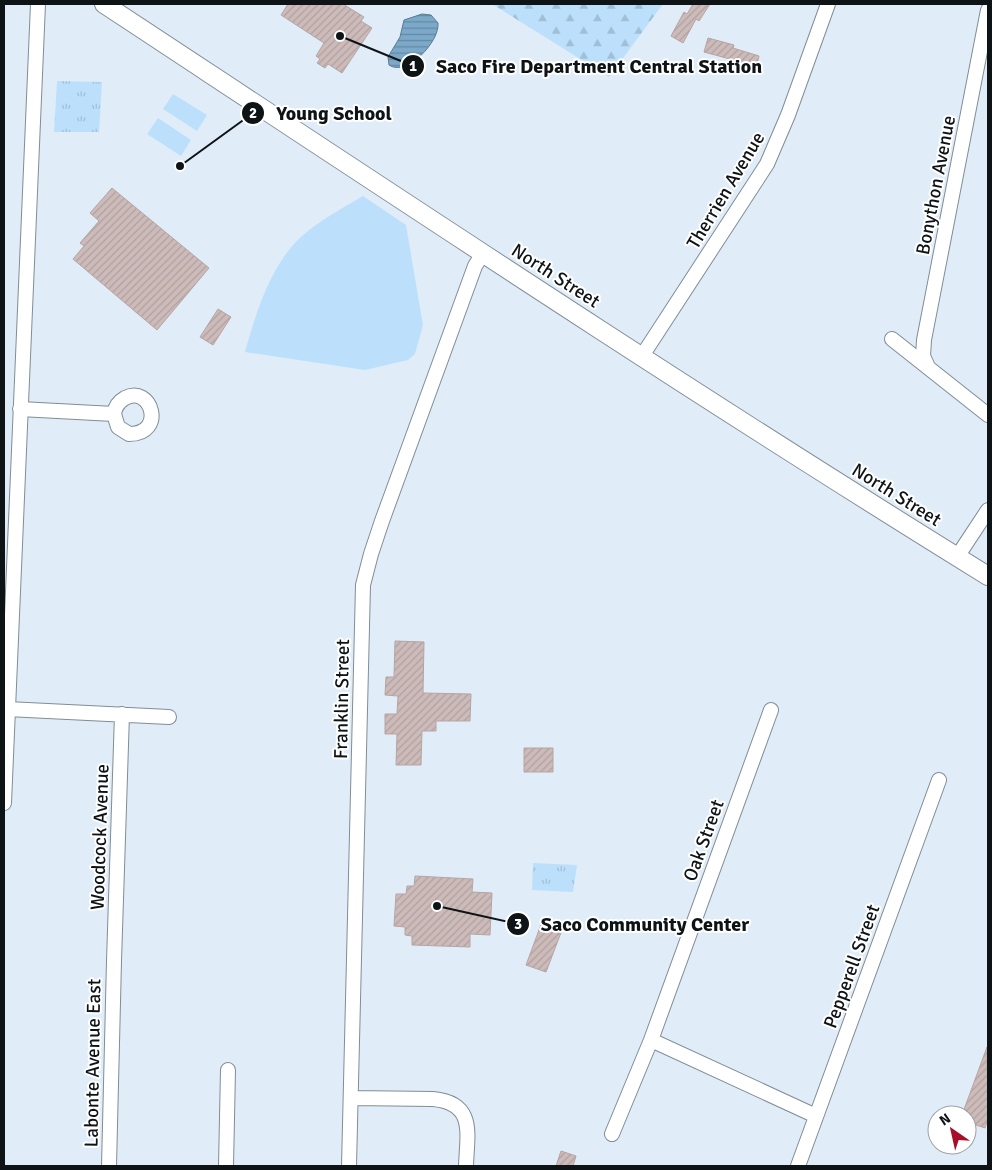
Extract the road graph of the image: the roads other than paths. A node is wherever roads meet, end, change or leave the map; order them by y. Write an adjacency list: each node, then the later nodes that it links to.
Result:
1 (38, 4): 9 (street)
2 (104, 4): 5 (main road, North Street)
3 (828, 4): 7 (street, Therrien Avenue)
4 (988, 10): 8 (street, Bonython Avenue)
5 (484, 253): 7 (main road, North Street); 26 (street, Franklin Street)
6 (892, 339): 8 (street)
7 (642, 356): 13 (main road, North Street)
8 (928, 367): 11 (street)
9 (20, 409): 10 (street); 14 (street)
10 (114, 414)
11 (988, 414)
12 (988, 510): 13 (street)
13 (958, 557): 15 (main road, North Street)
14 (9, 559): 16 (street)
15 (988, 576)
16 (7, 709): 18 (street); 20 (street)
17 (771, 710): 24 (street, Oak Street)
18 (122, 714): 19 (street); 23 (street, Woodcock Avenue)
19 (169, 717)
20 (4, 771): 22 (street)
21 (939, 780): 27 (street, Pepperell Street)
22 (4, 803)
23 (114, 961): 29 (street, Labonte Avenue East)
24 (651, 1040): 27 (street); 28 (street, Oak Street)
25 (228, 1070): 30 (street)
26 (352, 1098): 31 (street, Franklin Street); 32 (street)
27 (816, 1116): 33 (street, Pepperell Street)
28 (612, 1134)
29 (109, 1166)
30 (226, 1166)
31 (349, 1166)
32 (466, 1166)
33 (798, 1166)

